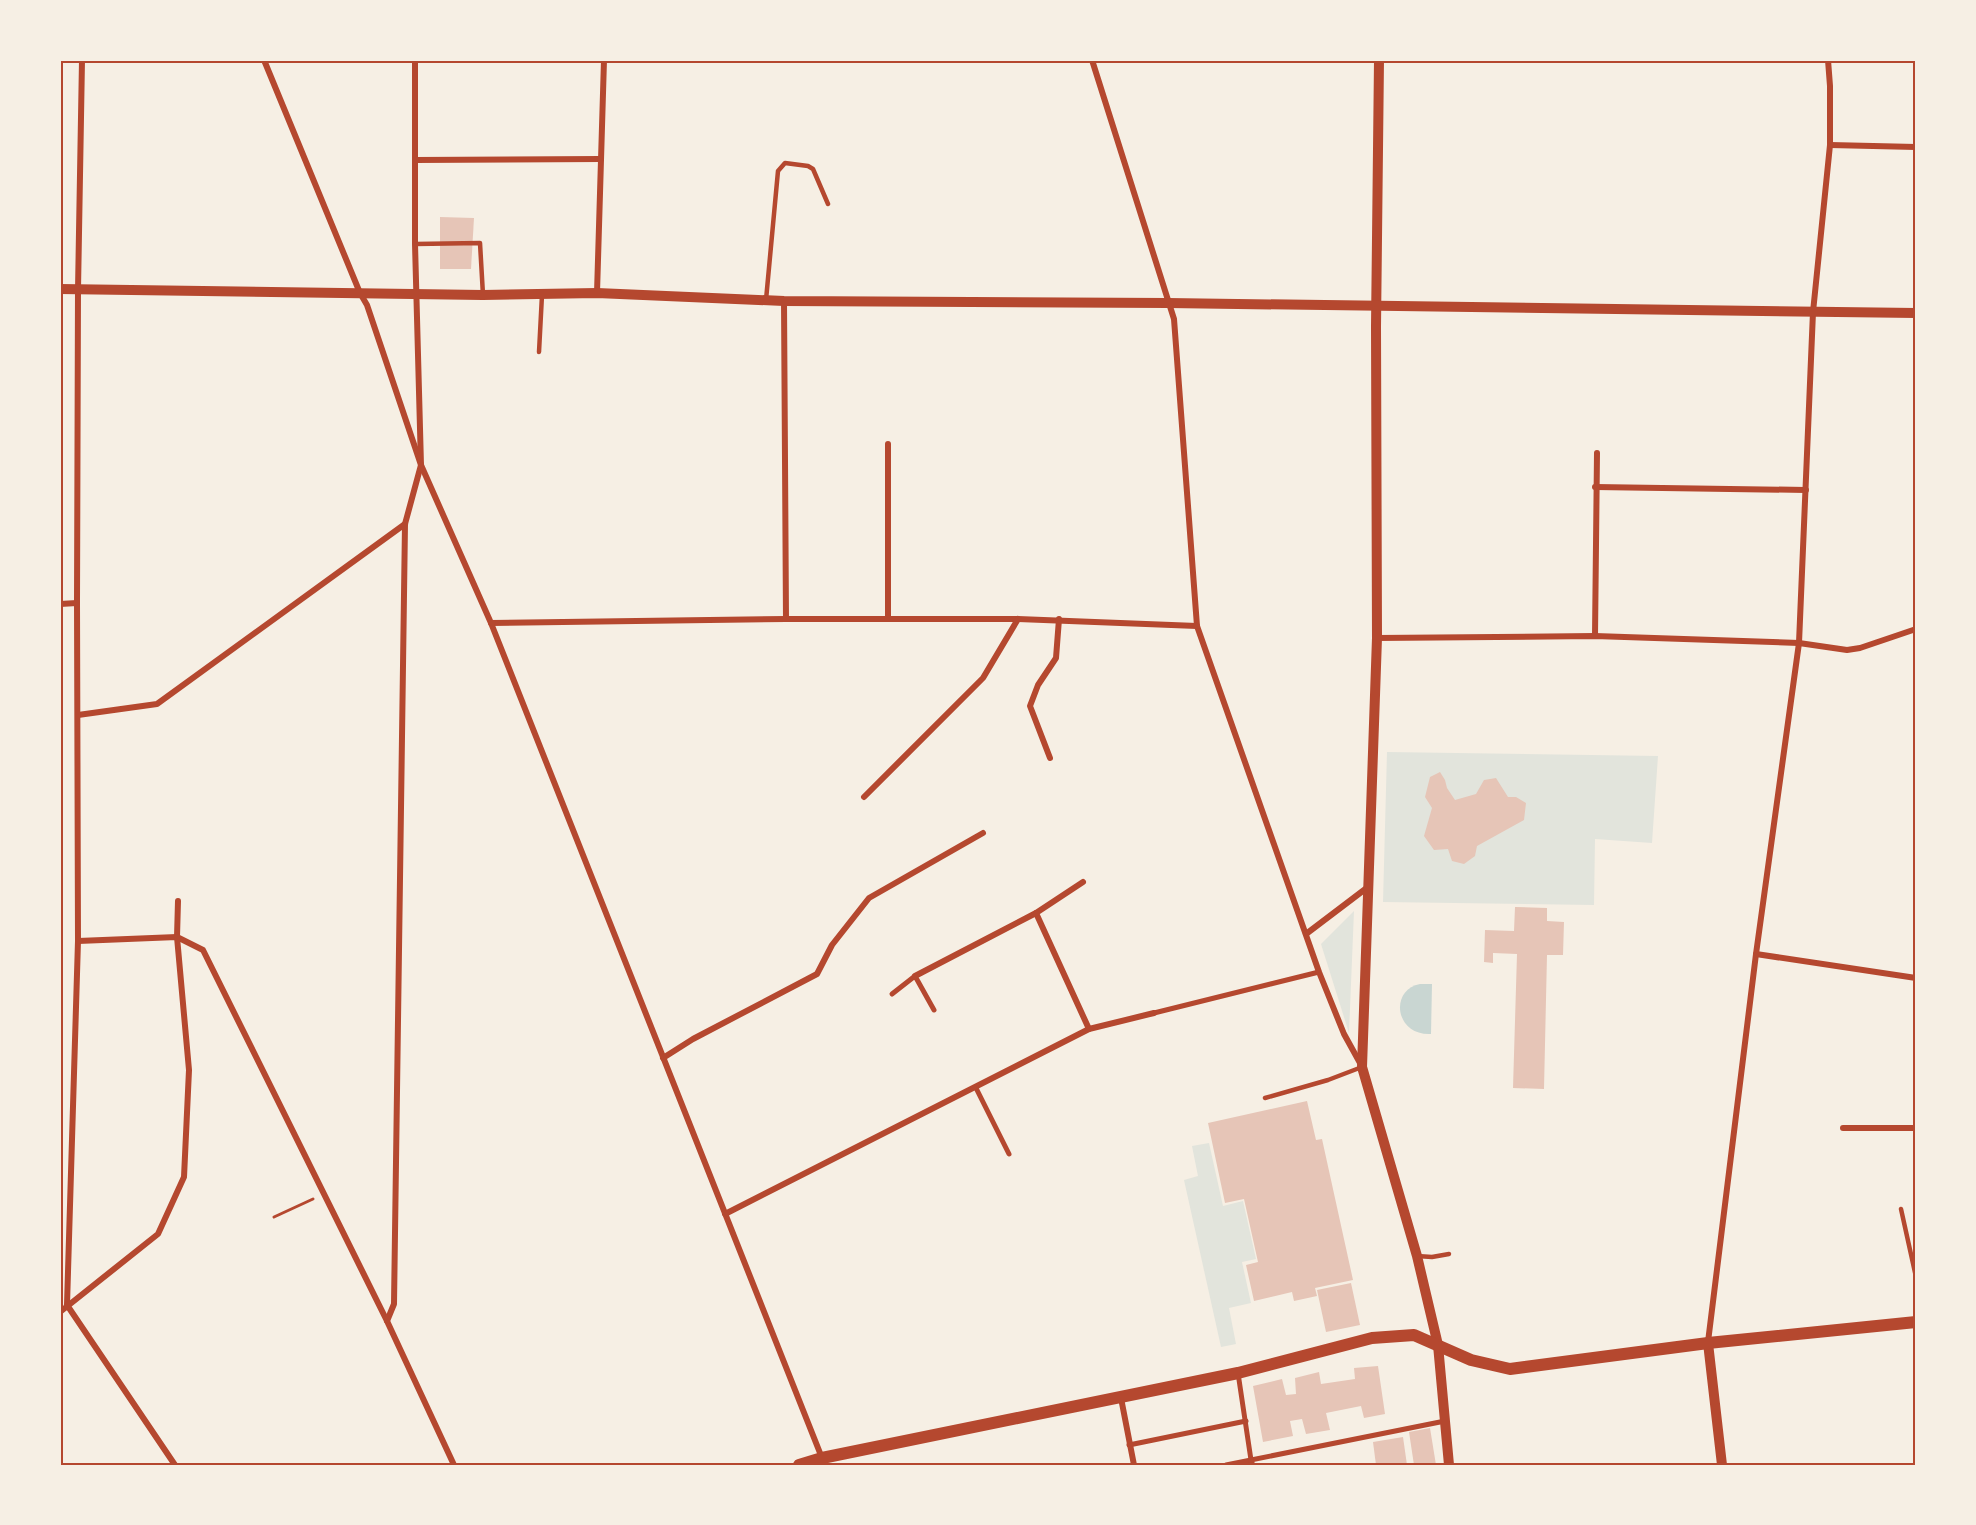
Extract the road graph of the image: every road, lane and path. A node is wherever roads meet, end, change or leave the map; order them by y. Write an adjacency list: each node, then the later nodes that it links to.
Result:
1 (82, 60): 15 (street)
2 (264, 60): 16 (street)
3 (415, 60): 11 (street)
4 (604, 60): 10 (street)
5 (1092, 60): 23 (street)
6 (1379, 60): 24 (street)
7 (1828, 60): 8 (street)
8 (1830, 145): 9 (street); 25 (street)
9 (1916, 147)
10 (601, 159): 11 (street); 18 (street)
11 (415, 160): 13 (street)
12 (828, 204): 21 (lane)
13 (415, 244): 17 (street); 20 (lane)
14 (60, 289): 15 (street)
15 (78, 290): 16 (street); 34 (street)
16 (360, 293): 17 (street); 30 (street)
17 (416, 293): 20 (street); 30 (street)
18 (597, 293): 19 (street); 21 (street)
19 (542, 294): 20 (street); 27 (lane)
20 (483, 295)
21 (766, 300): 22 (street)
22 (784, 301): 23 (street); 36 (street)
23 (1168, 303): 24 (street); 41 (street)
24 (1378, 305): 25 (street); 44 (street)
25 (1814, 312): 26 (street); 32 (street)
26 (1916, 313)
27 (539, 352)
28 (888, 444): 37 (street)
29 (1597, 453): 31 (street)
30 (421, 465): 33 (street); 40 (street)
31 (1595, 487): 32 (street); 43 (street)
32 (1806, 490): 45 (street)
33 (405, 524): 46 (street); 81 (street)
34 (77, 603): 35 (street); 46 (street)
35 (60, 604)
36 (786, 619): 37 (street); 40 (street)
37 (888, 619): 38 (street)
38 (1018, 619): 39 (street); 48 (street)
39 (1059, 619): 41 (street); 47 (street)
40 (491, 623): 65 (street)
41 (1197, 626): 54 (street)
42 (1916, 628): 45 (street)
43 (1595, 636): 44 (street); 45 (street)
44 (1377, 639): 51 (street)
45 (1799, 643): 57 (street)
46 (78, 716): 56 (street)
47 (1050, 758)
48 (864, 797)
49 (983, 833): 65 (street)
50 (1083, 882): 53 (street)
51 (1370, 886): 54 (street); 66 (street)
52 (178, 901): 55 (street)
53 (1036, 913): 59 (street); 64 (street)
54 (1306, 934): 58 (street)
55 (177, 937): 56 (street); 72 (street); 79 (street)
56 (78, 941): 79 (street)
57 (1756, 954): 60 (street); 83 (street)
58 (1319, 972): 63 (street); 66 (street)
59 (915, 976): 61 (street); 62 (street)
60 (1916, 978)
61 (892, 994)
62 (934, 1010)
63 (1154, 1013): 64 (street)
64 (1089, 1029): 67 (street)
65 (663, 1058): 74 (street)
66 (1362, 1067): 68 (lane); 77 (street)
67 (976, 1088): 71 (street); 74 (street)
68 (1266, 1098)
69 (1843, 1128): 70 (street)
70 (1916, 1128)
71 (1009, 1154)
72 (323, 1194): 75 (path); 81 (street)
73 (1901, 1209): 78 (lane)
74 (725, 1214): 90 (street)
75 (274, 1217)
76 (1449, 1254): 77 (lane)
77 (1417, 1256): 84 (street)
78 (1916, 1277)
79 (64, 1304): 80 (street); 92 (street)
80 (60, 1312)
81 (387, 1321): 93 (street)
82 (1916, 1322): 83 (main road)
83 (1708, 1343): 84 (main road); 98 (street)
84 (1438, 1345): 85 (main road); 88 (street)
85 (1238, 1373): 86 (main road); 87 (street)
86 (1121, 1398): 89 (street); 90 (main road)
87 (1246, 1421): 89 (street); 91 (street)
88 (1445, 1421): 91 (street); 97 (street)
89 (1129, 1445): 95 (street)
90 (824, 1461): 94 (main road)
91 (1251, 1463): 96 (street)
92 (175, 1465)
93 (454, 1465)
94 (799, 1465)
95 (1134, 1465)
96 (1226, 1465)
97 (1449, 1465)
98 (1722, 1465)

